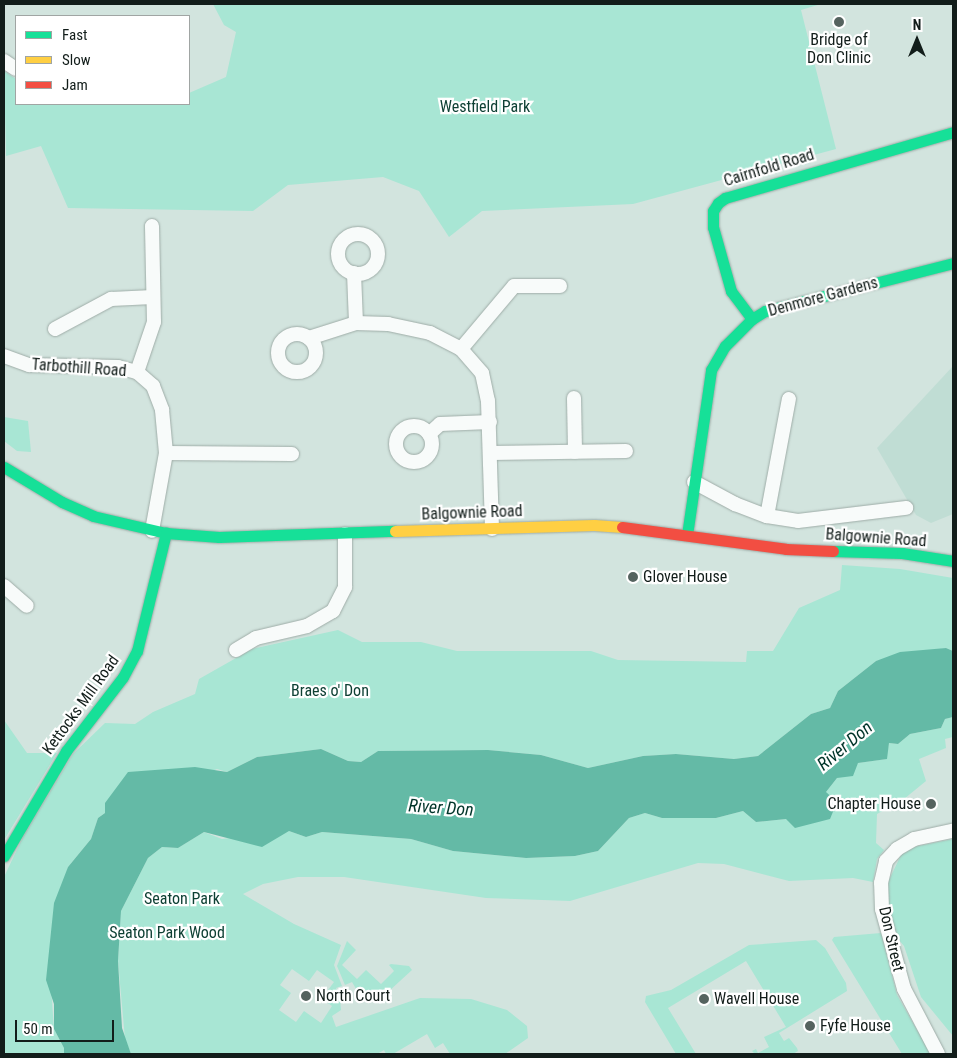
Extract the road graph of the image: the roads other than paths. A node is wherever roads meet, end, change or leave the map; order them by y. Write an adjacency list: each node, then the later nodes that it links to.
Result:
1 (4, 61): 2 (street)
2 (15, 68)
3 (953, 132): 9 (street, Cairnfold Road)
4 (152, 226): 8 (street)
5 (953, 263): 9 (street, Denmore Gardens)
6 (354, 273): 10 (street)
7 (560, 286): 13 (street)
8 (153, 297): 11 (street); 15 (street)
9 (752, 320): 26 (street, Denmore Gardens)
10 (356, 323): 12 (street); 13 (street)
11 (55, 329)
12 (308, 338)
13 (461, 349): 18 (street)
14 (4, 356): 15 (street, Tarbothill Road)
15 (137, 372): 22 (street, Tarbothill Road)
16 (574, 398): 21 (street)
17 (788, 399): 28 (street)
18 (490, 422): 19 (street); 24 (street)
19 (429, 434)
20 (626, 451): 21 (street)
21 (576, 452): 24 (street)
22 (166, 454): 23 (street); 30 (street, Tarbothill Road)
23 (292, 454)
24 (491, 454): 29 (street)
25 (4, 467): 30 (street, Balgownie Road)
26 (694, 482): 28 (street); 32 (street, Denmore Gardens)
27 (906, 508): 28 (street)
28 (767, 516)
29 (492, 529): 31 (street, Balgownie Road); 32 (street, Balgownie Road)
30 (159, 532): 31 (street, Balgownie Road); 38 (street, Kettocks Mill Road)
31 (345, 534): 36 (street)
32 (687, 535): 33 (street, Balgownie Road)
33 (953, 561)
34 (4, 586): 35 (street)
35 (27, 606)
36 (236, 650)
37 (953, 831): 39 (street, Don Street)
38 (4, 856)
39 (938, 1054)

